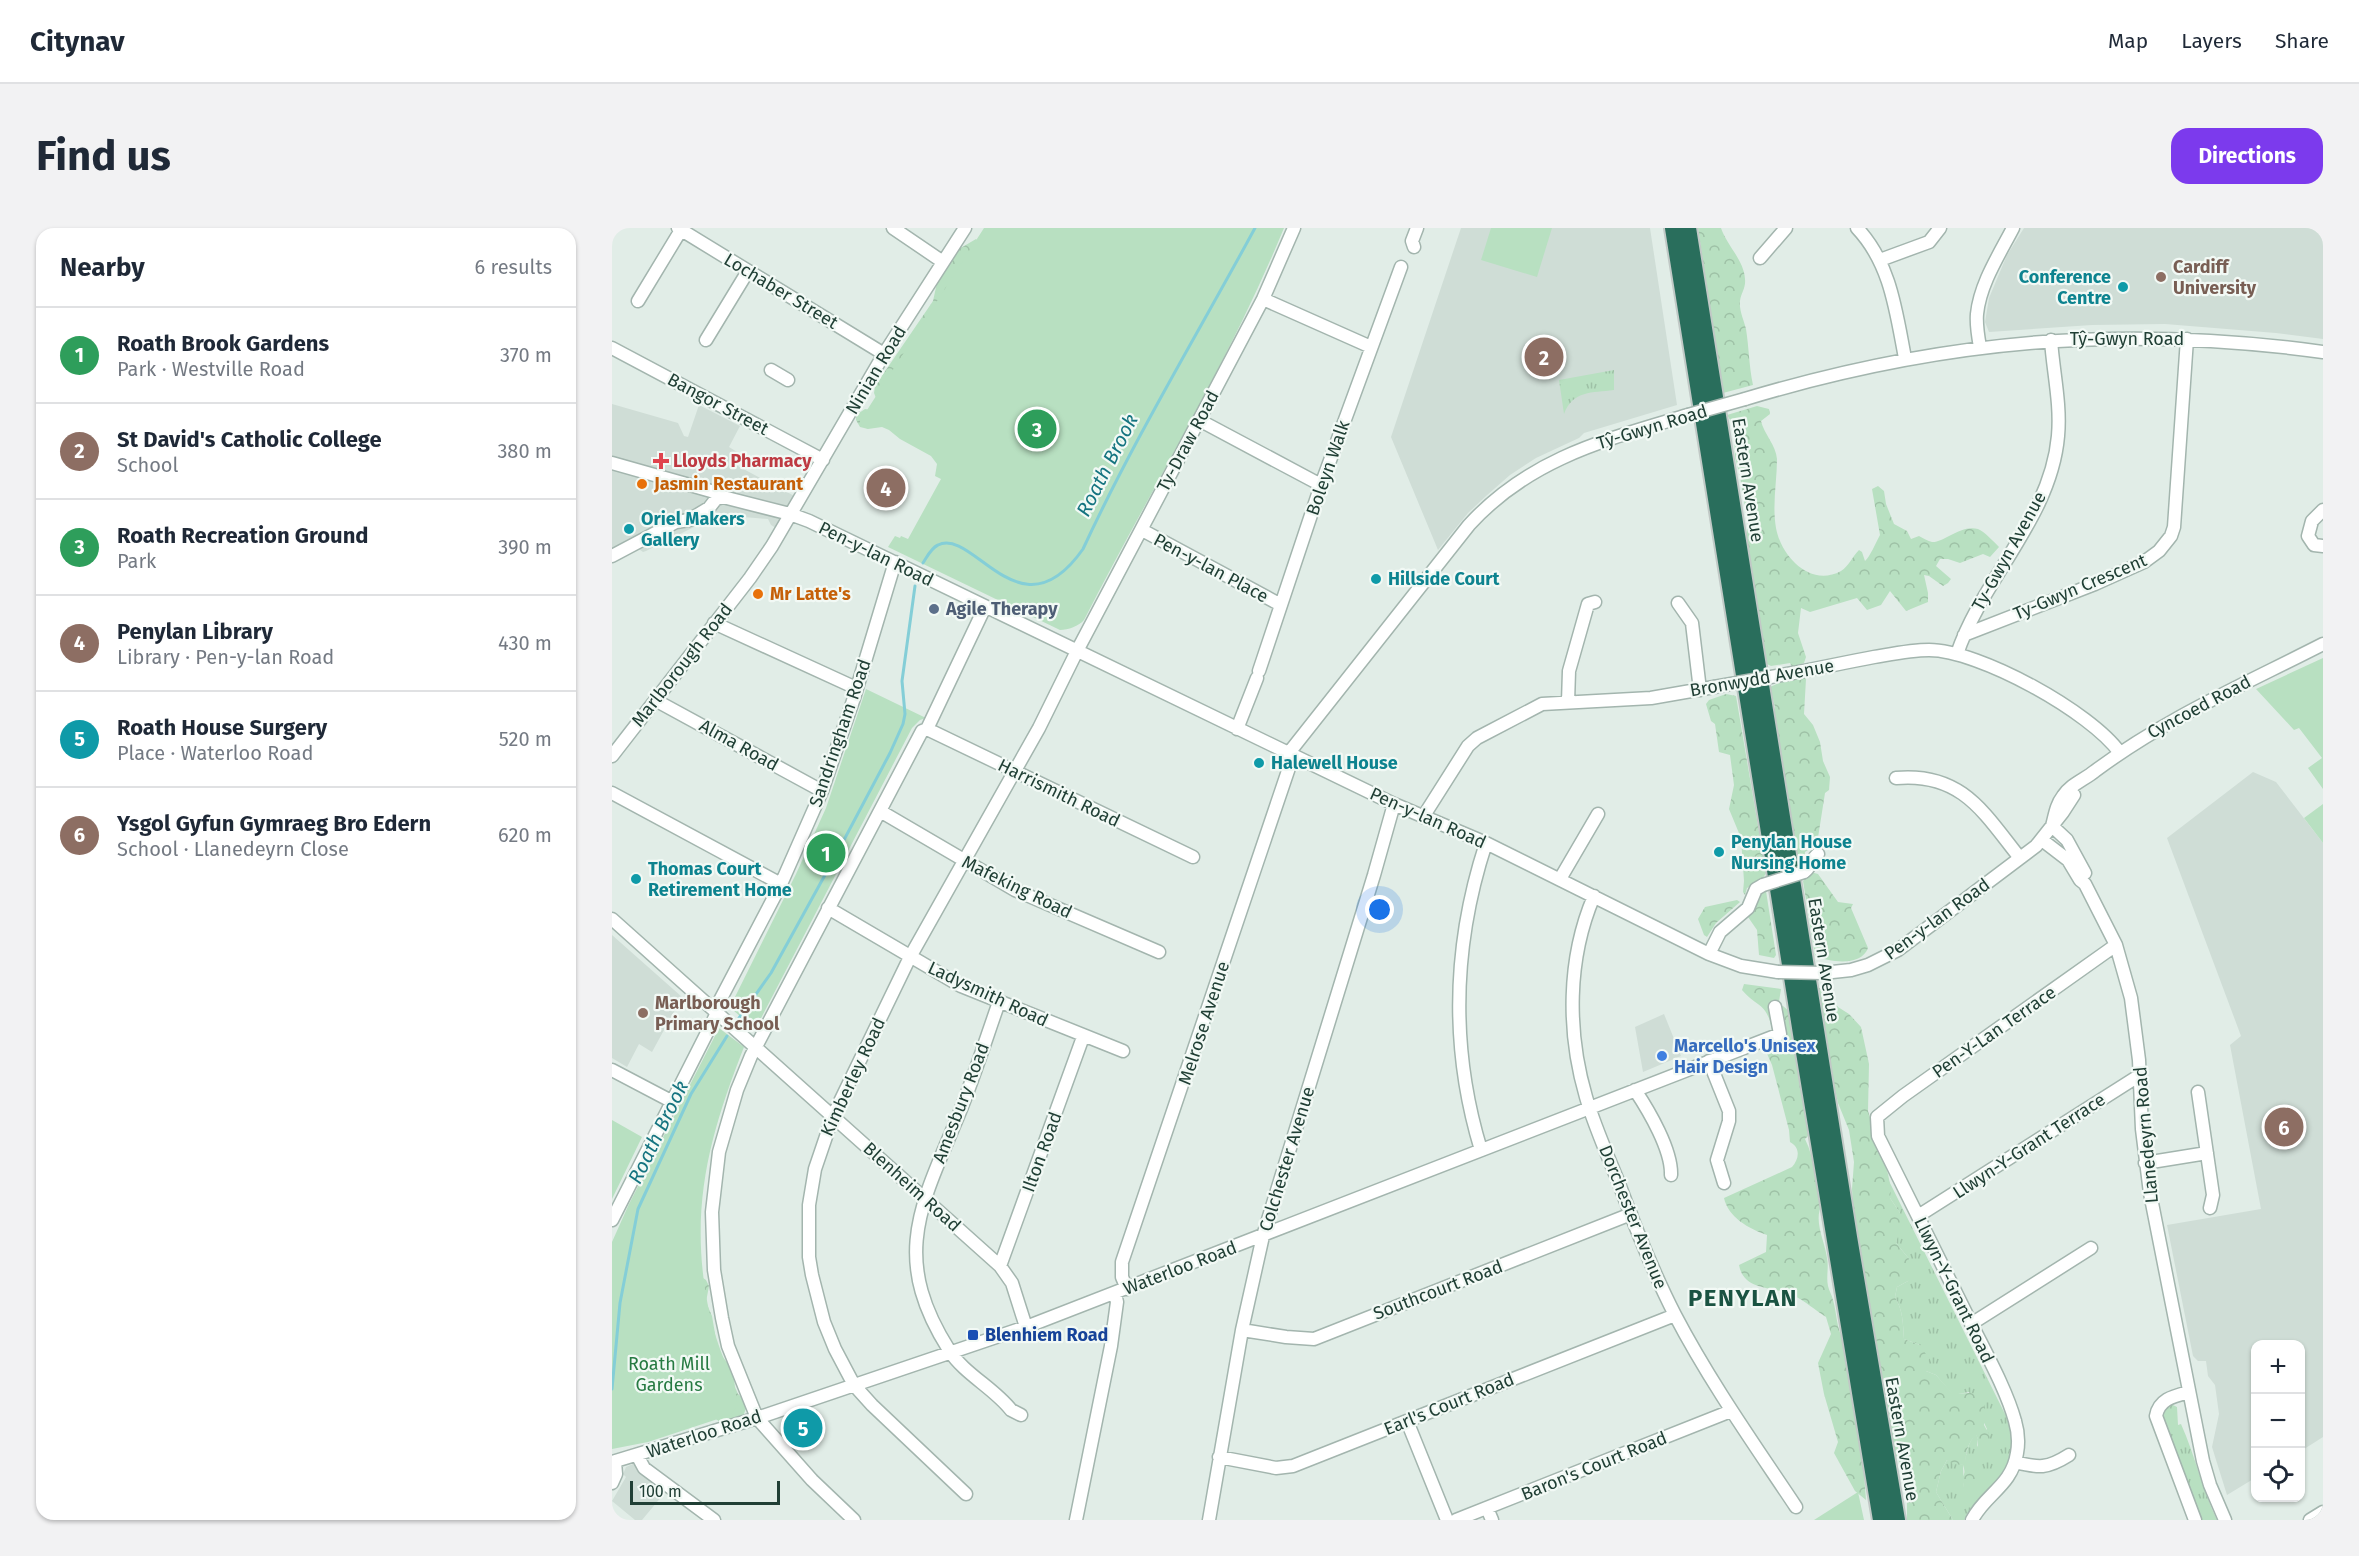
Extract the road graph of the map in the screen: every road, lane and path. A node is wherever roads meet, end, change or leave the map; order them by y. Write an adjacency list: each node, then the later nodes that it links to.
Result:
1 (893, 228): 15 (street)
2 (965, 228): 15 (street, Ninian Road)
3 (1294, 228): 18 (street, Ty-Draw Road)
4 (1417, 228): 12 (street)
5 (1673, 228): 142 (highway, Eastern Avenue)
6 (1688, 228): 143 (highway, Eastern Avenue)
7 (1785, 228): 13 (street)
8 (1857, 228): 14 (street)
9 (1940, 228): 14 (street)
10 (2013, 228): 24 (street)
11 (679, 229): 17 (street, Lochaber Street); 19 (street)
12 (1414, 248)
13 (1760, 258)
14 (1880, 260): 28 (street)
15 (943, 262): 27 (street, Ninian Road)
16 (1401, 267): 23 (street, Boleyn Walk)
17 (748, 271): 21 (street); 27 (street, Lochaber Street)
18 (1263, 299): 23 (street); 31 (street, Ty-Draw Road)
19 (638, 301)
20 (2187, 339): 22 (street, Tŷ-Gwyn Road); 26 (street, Tŷ-Gwyn Road); 47 (street, Ty-Gwyn Crescent)
21 (706, 340)
22 (2051, 340): 24 (street, Tŷ-Gwyn Road); 47 (street, Ty-Gwyn Avenue)
23 (1371, 347): 34 (street, Boleyn Walk)
24 (1980, 347): 28 (street, Tŷ-Gwyn Road)
25 (612, 348): 32 (street, Bangor Street)
26 (2323, 352)
27 (884, 354): 32 (street, Ninian Road)
28 (1905, 358): 58 (street, Tŷ-Gwyn Road, bridge)
29 (771, 370): 30 (street)
30 (788, 381)
31 (1199, 420): 34 (street); 38 (street, Ty-Draw Road)
32 (823, 460): 37 (street, Ninian Road)
33 (612, 463): 35 (street, Pen-y-lan Road)
34 (1321, 485): 44 (street, Boleyn Walk)
35 (723, 497): 37 (street, Pen-y-lan Road); 40 (street)
36 (2323, 510): 39 (street)
37 (790, 514): 41 (street, Pen-y-lan Road); 46 (street, Marlborough Road)
38 (1142, 530): 44 (street, Pen-y-lan Place); 49 (street, Ty-Draw Road)
39 (2323, 546)
40 (612, 556)
41 (895, 562): 45 (street, Pen-y-lan Road); 51 (street, Sandringham Road)
42 (1595, 602): 54 (street)
43 (1678, 603): 52 (street)
44 (1281, 605): 56 (street, Boleyn Walk)
45 (986, 607): 49 (street, Pen-y-lan Road); 55 (street)
46 (714, 623): 51 (street); 53 (street, Marlborough Road)
47 (1964, 635): 50 (street, Ty-Gwyn Avenue)
48 (2323, 644): 57 (street, Cyncoed Road)
49 (1077, 651): 56 (street, Pen-y-lan Road); 60 (street, Kimberley Road)
50 (1957, 654): 52 (street, Bronwydd Avenue, bridge); 57 (street, Bronwydd Avenue)
51 (856, 688): 62 (street, Sandringham Road)
52 (1700, 690): 54 (street, Bronwydd Avenue)
53 (656, 700): 59 (street, Marlborough Road); 62 (street, Alma Road)
54 (1568, 702): 67 (street, Bronwydd Avenue)
55 (927, 729): 60 (street, Harrismith Road); 65 (street)
56 (1237, 729): 58 (street, Pen-y-lan Road)
57 (2120, 753): 68 (street, Cyncoed Road)
58 (1291, 755): 64 (street, Pen-y-lan Road); 113 (street, Melrose Avenue)
59 (612, 756)
60 (1015, 772): 72 (street, Harrismith Road); 74 (street, Kimberley Road)
61 (1896, 778): 73 (street)
62 (822, 791): 76 (street, Sandringham Road)
63 (612, 793): 76 (street)
64 (1394, 804): 67 (street, Pen-y-lan Road); 110 (street, Colchester Avenue)
65 (880, 811): 74 (street, Mafeking Road); 79 (street)
66 (1598, 814): 75 (street)
67 (1423, 817): 70 (street, Pen-y-lan Road)
68 (2052, 826): 69 (street, Pen-y-lan Road); 77 (street, Llanedeyrn Road)
69 (2042, 840): 73 (street, Pen-y-lan Road); 77 (street, Llanedeyrn Road)
70 (1486, 843): 75 (street, Pen-y-lan Road); 100 (street)
71 (1818, 854): 83 (street, bridge)
72 (1192, 857)
73 (2020, 858): 83 (street, Pen-y-lan Road, bridge)
74 (963, 861): 82 (street, Mafeking Road); 84 (street, Kimberley Road)
75 (1560, 879): 78 (street, Pen-y-lan Road)
76 (781, 884): 87 (street, Sandringham Road)
77 (2085, 884): 81 (street, Llanedeyrn Road)
78 (1594, 896): 83 (street, Pen-y-lan Road); 97 (street, Dorchester Avenue)
79 (828, 908): 84 (street, Ladysmith Road); 89 (street)
80 (612, 919): 87 (street, Blenheim Road)
81 (2116, 945): 93 (street, Llanedeyrn Road); 99 (street, Pen-Y-Lan Terrace)
82 (1159, 952)
83 (1709, 954)
84 (910, 957): 85 (street, Ladysmith Road); 98 (street, Kimberley Road)
85 (999, 1002): 88 (street, Ladysmith Road); 105 (street, Amesbury Road)
86 (1775, 1007): 91 (street, Waterloo Road)
87 (716, 1012): 89 (street, Blenheim Road); 96 (street, Sandringham Road)
88 (1083, 1037): 90 (street, Ladysmith Road); 112 (street, Ilton Road)
89 (756, 1047): 98 (street, Blenheim Road); 123 (street)
90 (1123, 1051)
91 (1709, 1061): 94 (street, Waterloo Road); 104 (street)
92 (612, 1070): 96 (street)
93 (2140, 1075): 102 (street, Llanedeyrn Road); 108 (street, Llwyn-Y-Grant Terrace)
94 (1635, 1090): 97 (street, Waterloo Road); 103 (street)
95 (2198, 1092): 101 (street)
96 (671, 1101): 109 (street, Sandringham Road)
97 (1590, 1108): 100 (street, Waterloo Road); 107 (street, Dorchester Avenue)
98 (833, 1116): 105 (street, Blenheim Road); 119 (street, Kimberley Road)
99 (1876, 1122): 108 (street, Llwyn-Y-Grant Road)
100 (1481, 1150): 110 (street, Waterloo Road)
101 (2207, 1153): 102 (street); 106 (street)
102 (2145, 1163): 120 (street, Llanedeyrn Road)
103 (1671, 1175)
104 (1724, 1183)
105 (924, 1198): 112 (street, Blenheim Road); 118 (street, Amesbury Road)
106 (2210, 1208)
107 (1631, 1214): 114 (street, Dorchester Avenue); 117 (street, Southcourt Road)
108 (1918, 1216): 115 (street, Llwyn-Y-Grant Road)
109 (612, 1220)
110 (1263, 1236): 113 (street, Waterloo Road); 117 (street, Colchester Avenue)
111 (2091, 1248): 115 (street)
112 (1000, 1266): 116 (street, Blenheim Road)
113 (1121, 1291): 116 (street, Waterloo Road); 137 (street, Melrose Avenue)
114 (1675, 1315): 121 (street, Dorchester Avenue); 124 (street, Earl's Court Road)
115 (1971, 1324): 129 (street, Llwyn-Y-Grant Road)
116 (1026, 1327): 118 (street, Waterloo Road)
117 (1242, 1330): 127 (street, Colchester Avenue)
118 (950, 1353): 119 (street, Waterloo Road); 122 (street, Amesbury Road)
119 (854, 1385): 123 (street, Waterloo Road); 131 (street, Kimberley Road)
120 (2189, 1392): 145 (street); 146 (street, Llanedeyrn Road)
121 (1731, 1411): 132 (street, Dorchester Avenue); 133 (street, Baron's Court Road)
122 (1021, 1415)
123 (757, 1418): 125 (street, Waterloo Road); 136 (street)
124 (1407, 1421): 127 (street, Earl's Court Road); 139 (street)
125 (637, 1455): 128 (street, Waterloo Road); 135 (street)
126 (2069, 1455): 129 (street)
127 (1219, 1457): 138 (street, Colchester Avenue)
128 (614, 1462): 130 (street)
129 (2015, 1462): 144 (street, Llwyn-Y-Grant Road)
130 (612, 1484)
131 (966, 1494)
132 (1796, 1507)
133 (1487, 1508): 140 (street, Baron's Court Road); 141 (street)
134 (2323, 1512): 147 (street)
135 (714, 1520)
136 (854, 1520)
137 (1076, 1520)
138 (1209, 1520)
139 (1447, 1520)
140 (1456, 1520)
141 (1492, 1520)
142 (1881, 1520)
143 (1897, 1520)
144 (1972, 1520)
145 (2194, 1520)
146 (2225, 1520)
147 (2310, 1520)

